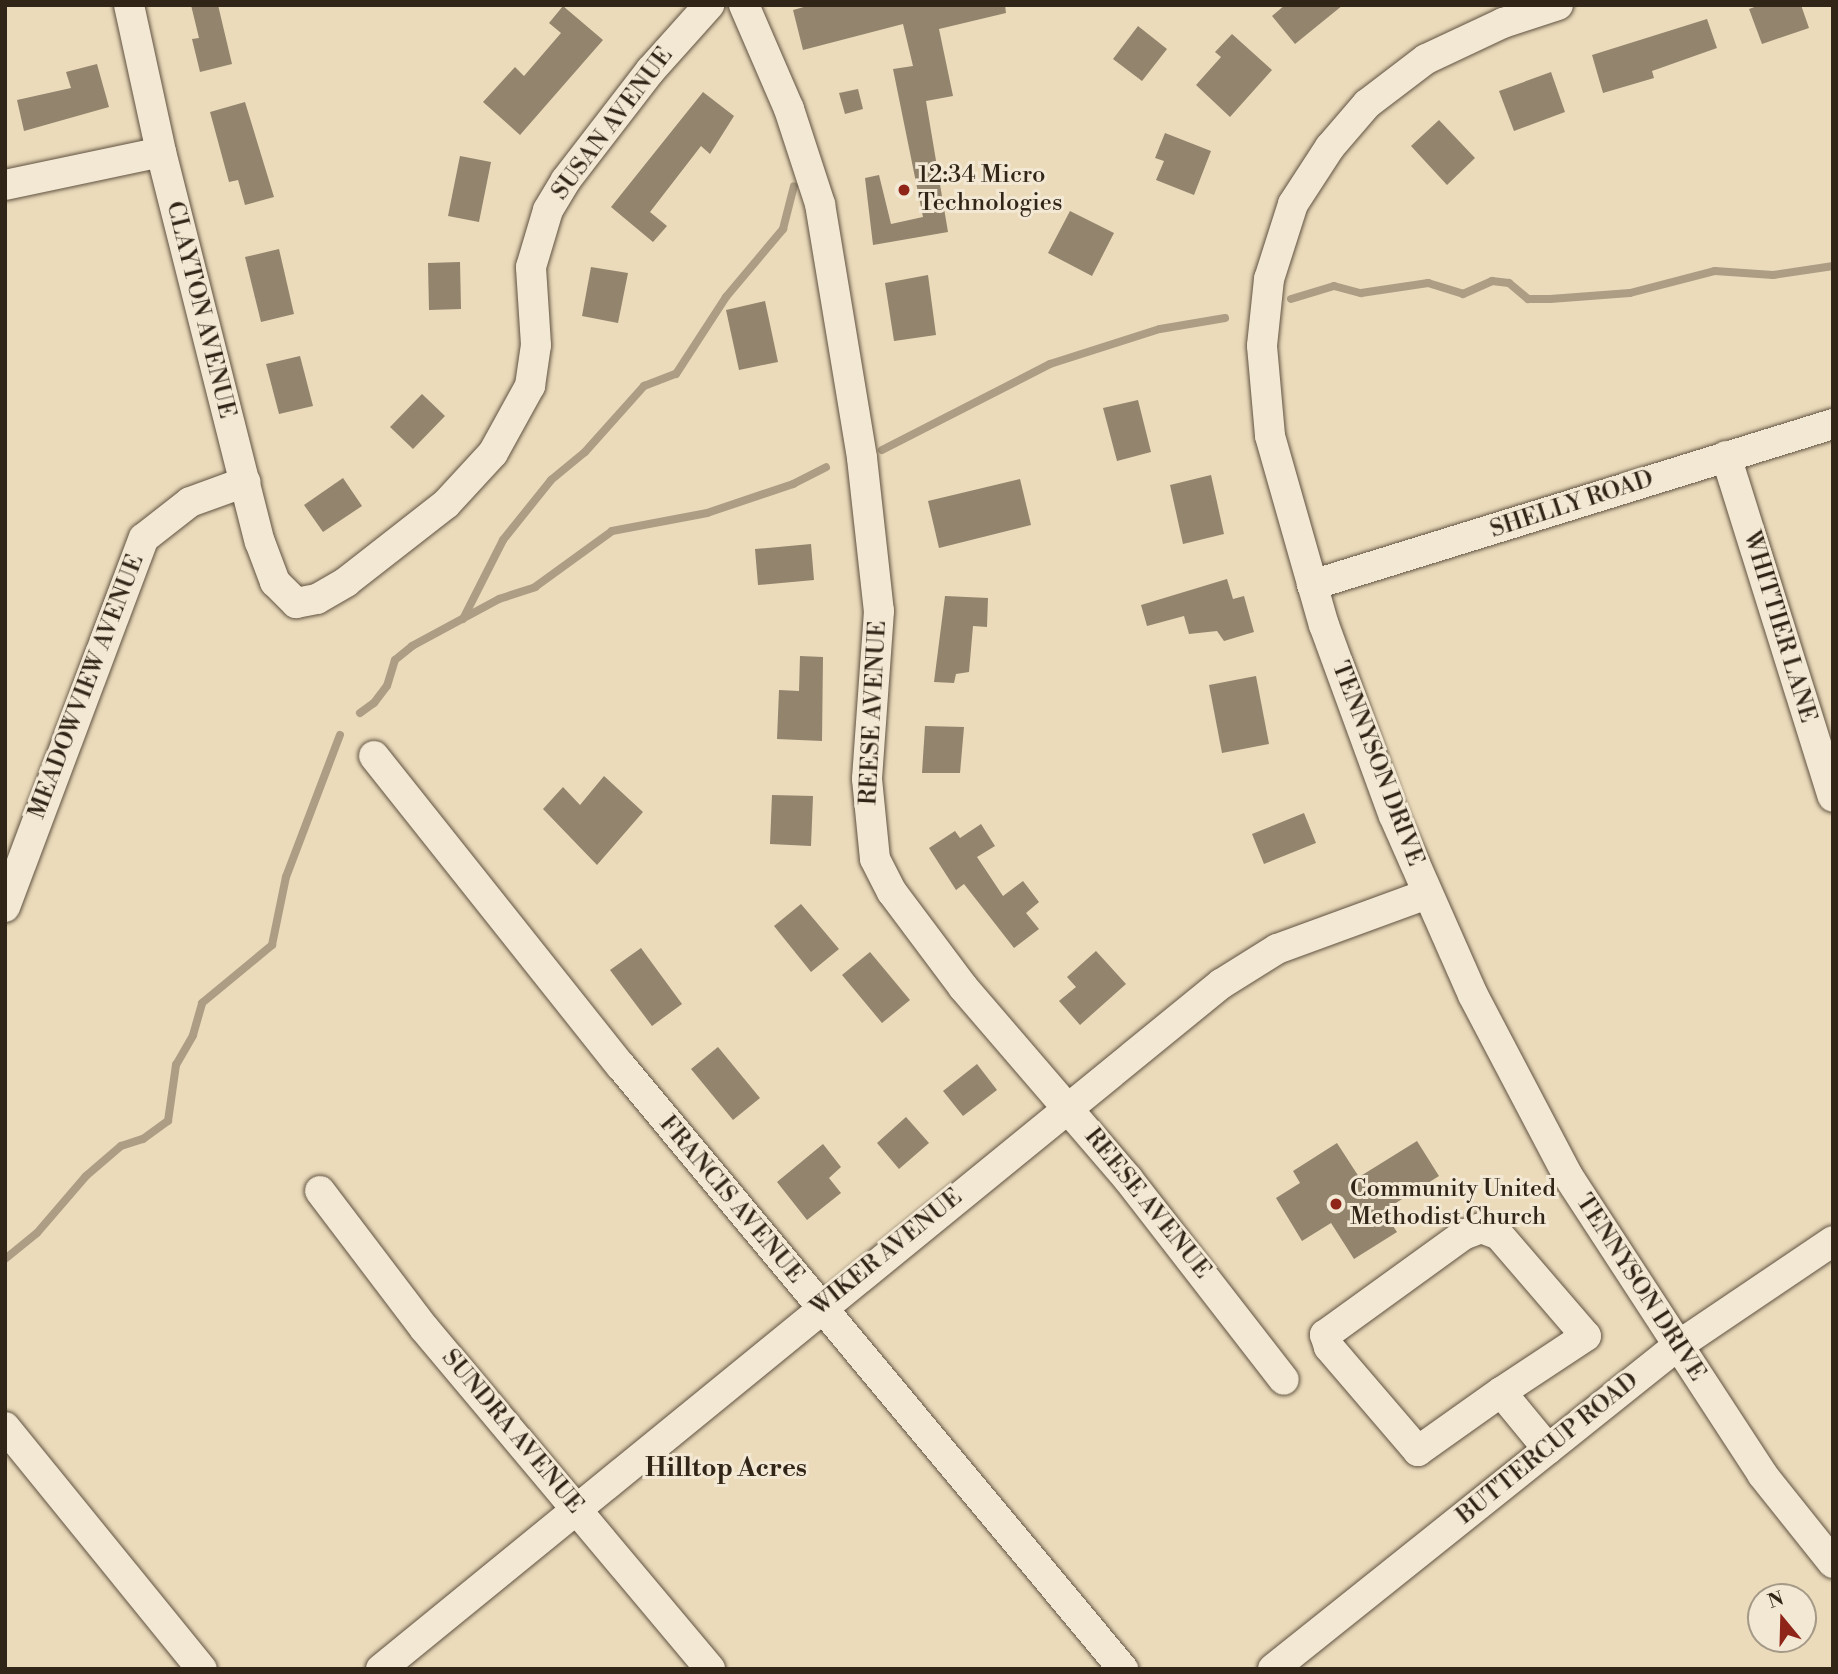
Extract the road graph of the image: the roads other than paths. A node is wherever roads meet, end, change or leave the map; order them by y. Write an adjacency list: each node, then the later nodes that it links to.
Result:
1 (129, 5): 5 (street, CLAYTON AVENUE)
2 (709, 5): 11 (street, SUSAN AVENUE)
3 (744, 5): 16 (street, REESE AVENUE)
4 (1558, 5): 10 (street, TENNYSON DRIVE)
5 (161, 152): 6 (street); 9 (street, CLAYTON AVENUE)
6 (5, 185)
7 (1833, 424): 8 (street, SHELLY ROAD)
8 (1726, 456): 10 (street, SHELLY ROAD); 13 (street, WHITTIER LANE)
9 (245, 482): 11 (street, CLAYTON AVENUE); 15 (street, MEADOWVIEW AVENUE)
10 (1312, 584): 14 (street, TENNYSON DRIVE)
11 (296, 603)
12 (374, 756): 19 (street, FRANCIS AVENUE)
13 (1833, 797)
14 (1427, 894): 16 (street, WIKER AVENUE); 20 (street, TENNYSON DRIVE)
15 (5, 907)
16 (1069, 1108): 19 (street, WIKER AVENUE); 21 (street, REESE AVENUE)
17 (320, 1191): 25 (street, SUNDRA AVENUE)
18 (1833, 1241): 20 (street, BUTTERCUP ROAD)
19 (820, 1307): 25 (street, WIKER AVENUE); 31 (street, FRANCIS AVENUE)
20 (1676, 1347): 24 (street, BUTTERCUP ROAD); 26 (street, TENNYSON DRIVE)
21 (1284, 1380)
22 (1501, 1392): 22 (street); 24 (street)
23 (5, 1427): 28 (street)
24 (1548, 1449): 27 (street, BUTTERCUP ROAD)
25 (577, 1510): 29 (street, WIKER AVENUE); 30 (street, SUNDRA AVENUE)
26 (1833, 1563)
27 (1281, 1667)
28 (202, 1669)
29 (381, 1669)
30 (710, 1669)
31 (1123, 1669)

